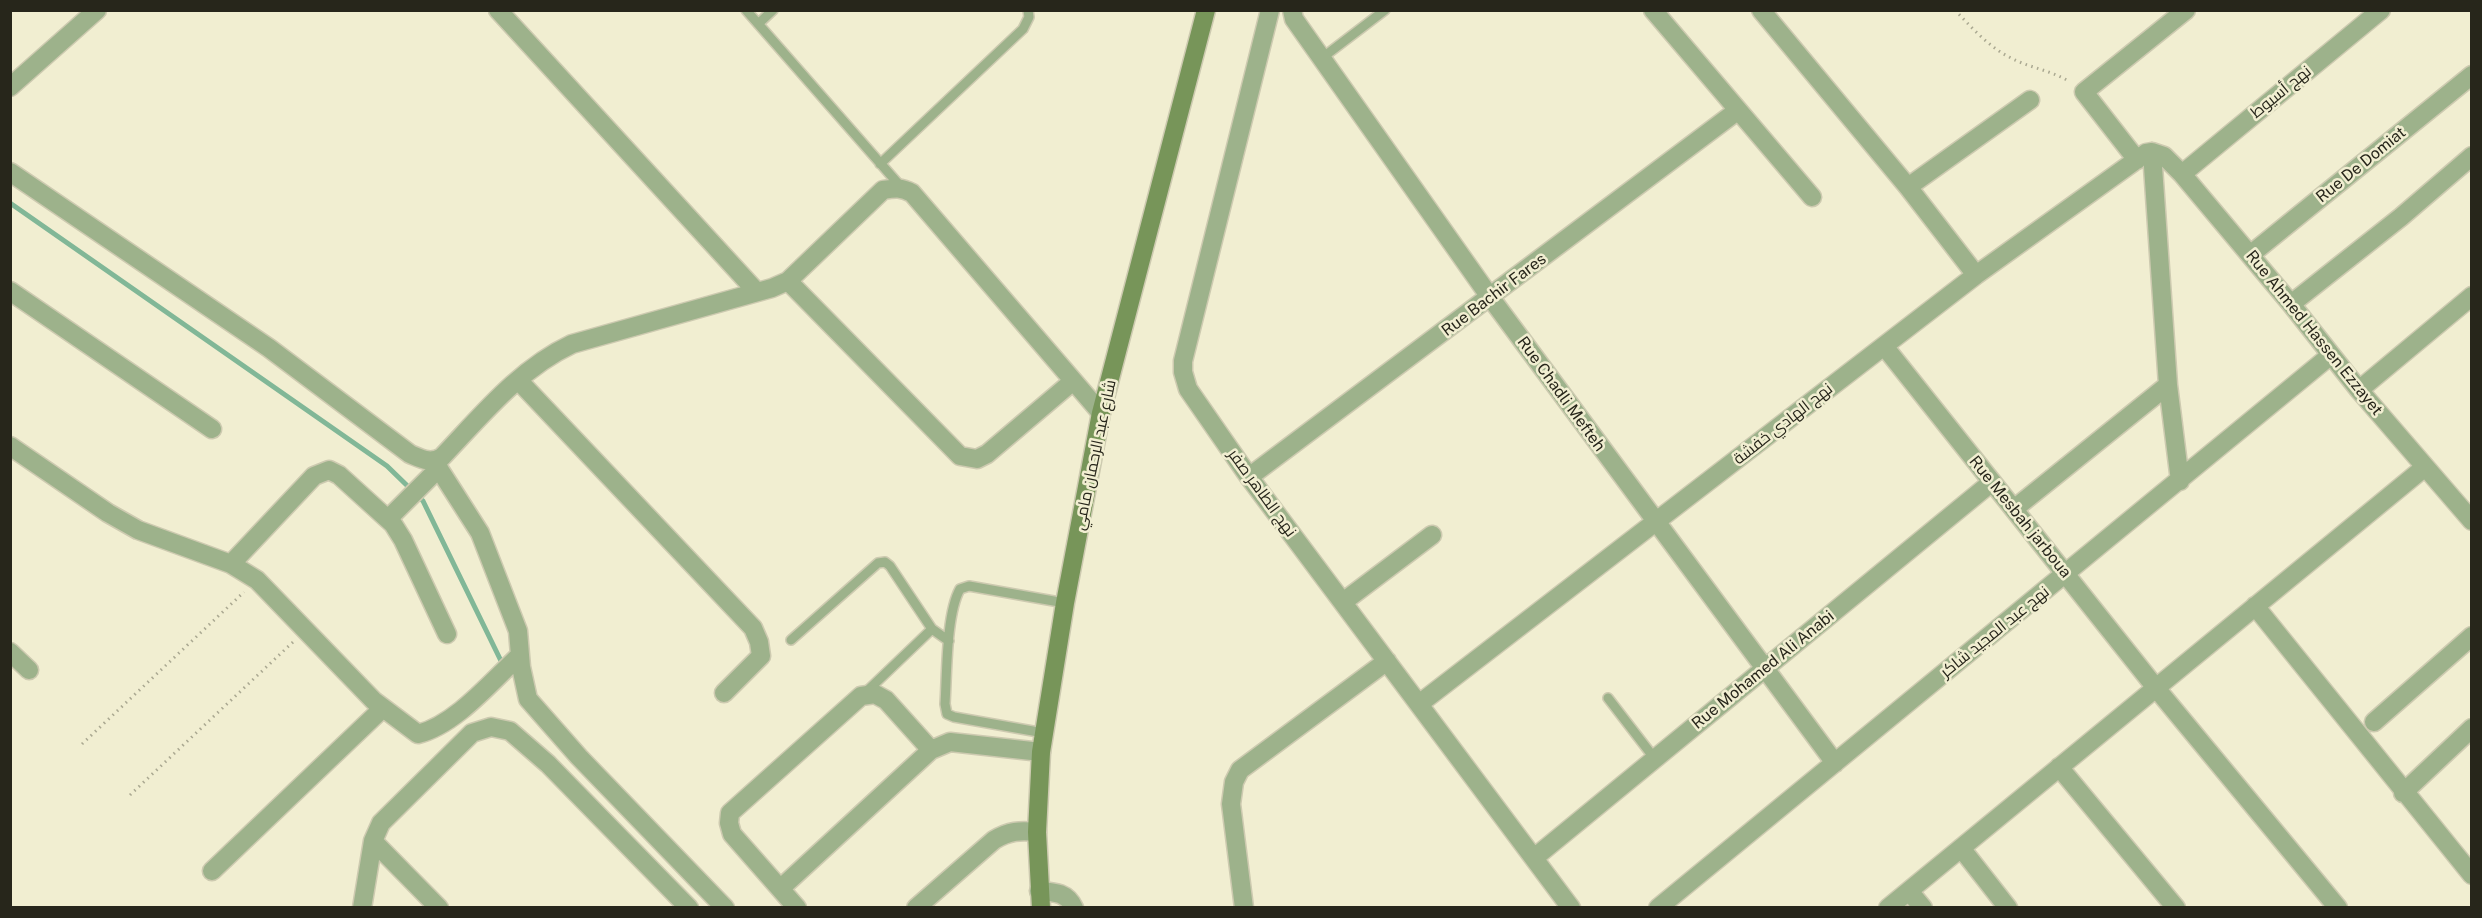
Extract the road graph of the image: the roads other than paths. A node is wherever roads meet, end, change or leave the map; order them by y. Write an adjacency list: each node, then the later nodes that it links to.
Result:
1 (97, 10): 17 (street)
2 (746, 10): 14 (lane)
3 (773, 10): 14 (lane)
4 (1028, 10): 22 (lane)
5 (1206, 10): 42 (street, شارع عبد الرحمان مامي)
6 (1270, 10): 13 (street); 47 (street, نهج الطاهر صفر)
7 (1385, 10): 15 (lane)
8 (1653, 10): 19 (street)
9 (1761, 10): 25 (street)
10 (2186, 10): 20 (street, Rue Ahmed Hassen Ezzayet)
11 (2381, 10): 24 (street, نهج أسيوط)
12 (506, 13): 32 (street)
13 (1293, 15): 15 (street, Rue Chadli Mefteh)
14 (758, 24): 22 (lane)
15 (1322, 58): 34 (street, Rue Chadli Mefteh)
16 (2472, 75): 28 (street, Rue De Domiat)
17 (10, 87)
18 (2031, 100): 25 (street)
19 (1737, 111): 27 (street); 34 (street, Rue Bachir Fares)
20 (2144, 156): 24 (street, Rue Ahmed Hassen Ezzayet); 29 (street, نهج الهادي خفشة); 40 (street)
21 (2472, 156): 35 (street)
22 (880, 164): 26 (lane)
23 (10, 172): 45 (street)
24 (2182, 174): 28 (street, Rue Ahmed Hassen Ezzayet)
25 (1908, 187): 29 (street)
26 (902, 188): 30 (street); 39 (street)
27 (1812, 197)
28 (2250, 255): 35 (street, Rue Ahmed Hassen Ezzayet)
29 (1976, 275): 36 (street, نهج الهادي خفشة)
30 (788, 282): 32 (street); 39 (street)
31 (10, 291): 43 (street)
32 (756, 291): 38 (street)
33 (2472, 296): 41 (street)
34 (1490, 297): 47 (street, Rue Bachir Fares); 53 (street, Rue Chadli Mefteh)
35 (2291, 304): 37 (street, Rue Ahmed Hassen Ezzayet)
36 (1884, 346): 49 (street, Rue Mesbah jarboua); 53 (street, نهج الهادي خفشة)
37 (2331, 355): 41 (street, Rue Ahmed Hassen Ezzayet); 48 (street, نهج عبد المجيد شاكر)
38 (518, 380): 45 (street); 71 (street)
39 (1072, 382): 42 (street)
40 (2168, 385): 48 (street); 50 (street)
41 (2359, 390): 46 (street, Rue Ahmed Hassen Ezzayet)
42 (1101, 413): 58 (street, شارع عبد الرحمان مامي)
43 (212, 429)
44 (10, 446): 55 (street)
45 (436, 465): 51 (street); 66 (street)
46 (2425, 466): 52 (street, Rue Ahmed Hassen Ezzayet); 59 (street)
47 (1249, 477): 57 (street, نهج الطاهر صفر)
48 (2180, 481): 56 (street, نهج عبد المجيد شاكر)
49 (1992, 483): 50 (street, Rue Mesbah jarboua); 68 (street, Rue Mohamed Ali Anabi)
50 (2014, 509): 56 (street, Rue Mesbah jarboua)
51 (388, 519): 55 (street); 61 (street)
52 (2472, 521)
53 (1655, 523): 68 (street, Rue Chadli Mefteh); 74 (street, نهج الهادي خفشة)
54 (1432, 536): 57 (street)
55 (231, 564): 75 (street)
56 (2066, 574): 70 (street, Rue Mesbah jarboua); 82 (street, نهج عبد المجيد شاكر)
57 (1343, 602): 67 (street, نهج الطاهر صفر)
58 (1065, 603): 64 (lane); 78 (street, شارع عبد الرحمان مامي)
59 (2255, 606): 70 (street); 84 (street)
60 (932, 629): 63 (lane); 64 (lane); 72 (lane)
61 (447, 634)
62 (2472, 636): 76 (street)
63 (791, 640)
64 (950, 641): 78 (lane)
65 (10, 652): 69 (street)
66 (519, 656): 75 (street); 97 (street)
67 (1387, 661): 74 (street, نهج الطاهر صفر); 101 (street)
68 (1766, 668): 81 (street, Rue Mohamed Ali Anabi); 82 (street, Rue Chadli Mefteh)
69 (29, 670)
70 (2156, 688): 83 (street); 108 (street, Rue Mesbah jarboua)
71 (724, 693)
72 (861, 696): 79 (street); 91 (street)
73 (1608, 698): 81 (lane)
74 (1419, 704): 88 (street, نهج الطاهر صفر)
75 (383, 708): 89 (street)
76 (2374, 722)
77 (2472, 728): 84 (street)
78 (1044, 733): 80 (street, شارع عبد الرحمان مامي)
79 (931, 750): 80 (street); 91 (street)
80 (1041, 752): 85 (street, شارع عبد الرحمان مامي)
81 (1655, 759): 88 (street, Rue Mohamed Ali Anabi)
82 (1835, 763): 103 (street, نهج عبد المجيد شاكر)
83 (2059, 767): 87 (street); 107 (street)
84 (2403, 793): 90 (street)
85 (1037, 832): 93 (street, شارع عبد الرحمان مامي); 99 (street)
86 (373, 841): 94 (street); 95 (street); 96 (street)
87 (1961, 848): 92 (street); 106 (street)
88 (1534, 858): 102 (street, نهج الطاهر صفر)
89 (212, 871)
90 (2472, 875)
91 (781, 888): 98 (street)
92 (1909, 891): 104 (street); 105 (street)
93 (1040, 899): 100 (street)
94 (362, 908)
95 (439, 908)
96 (689, 908)
97 (725, 908)
98 (797, 908)
99 (916, 908)
100 (1074, 908)
101 (1244, 908)
102 (1571, 908)
103 (1658, 908)
104 (1888, 908)
105 (1923, 908)
106 (2008, 908)
107 (2176, 908)
108 (2338, 908)

